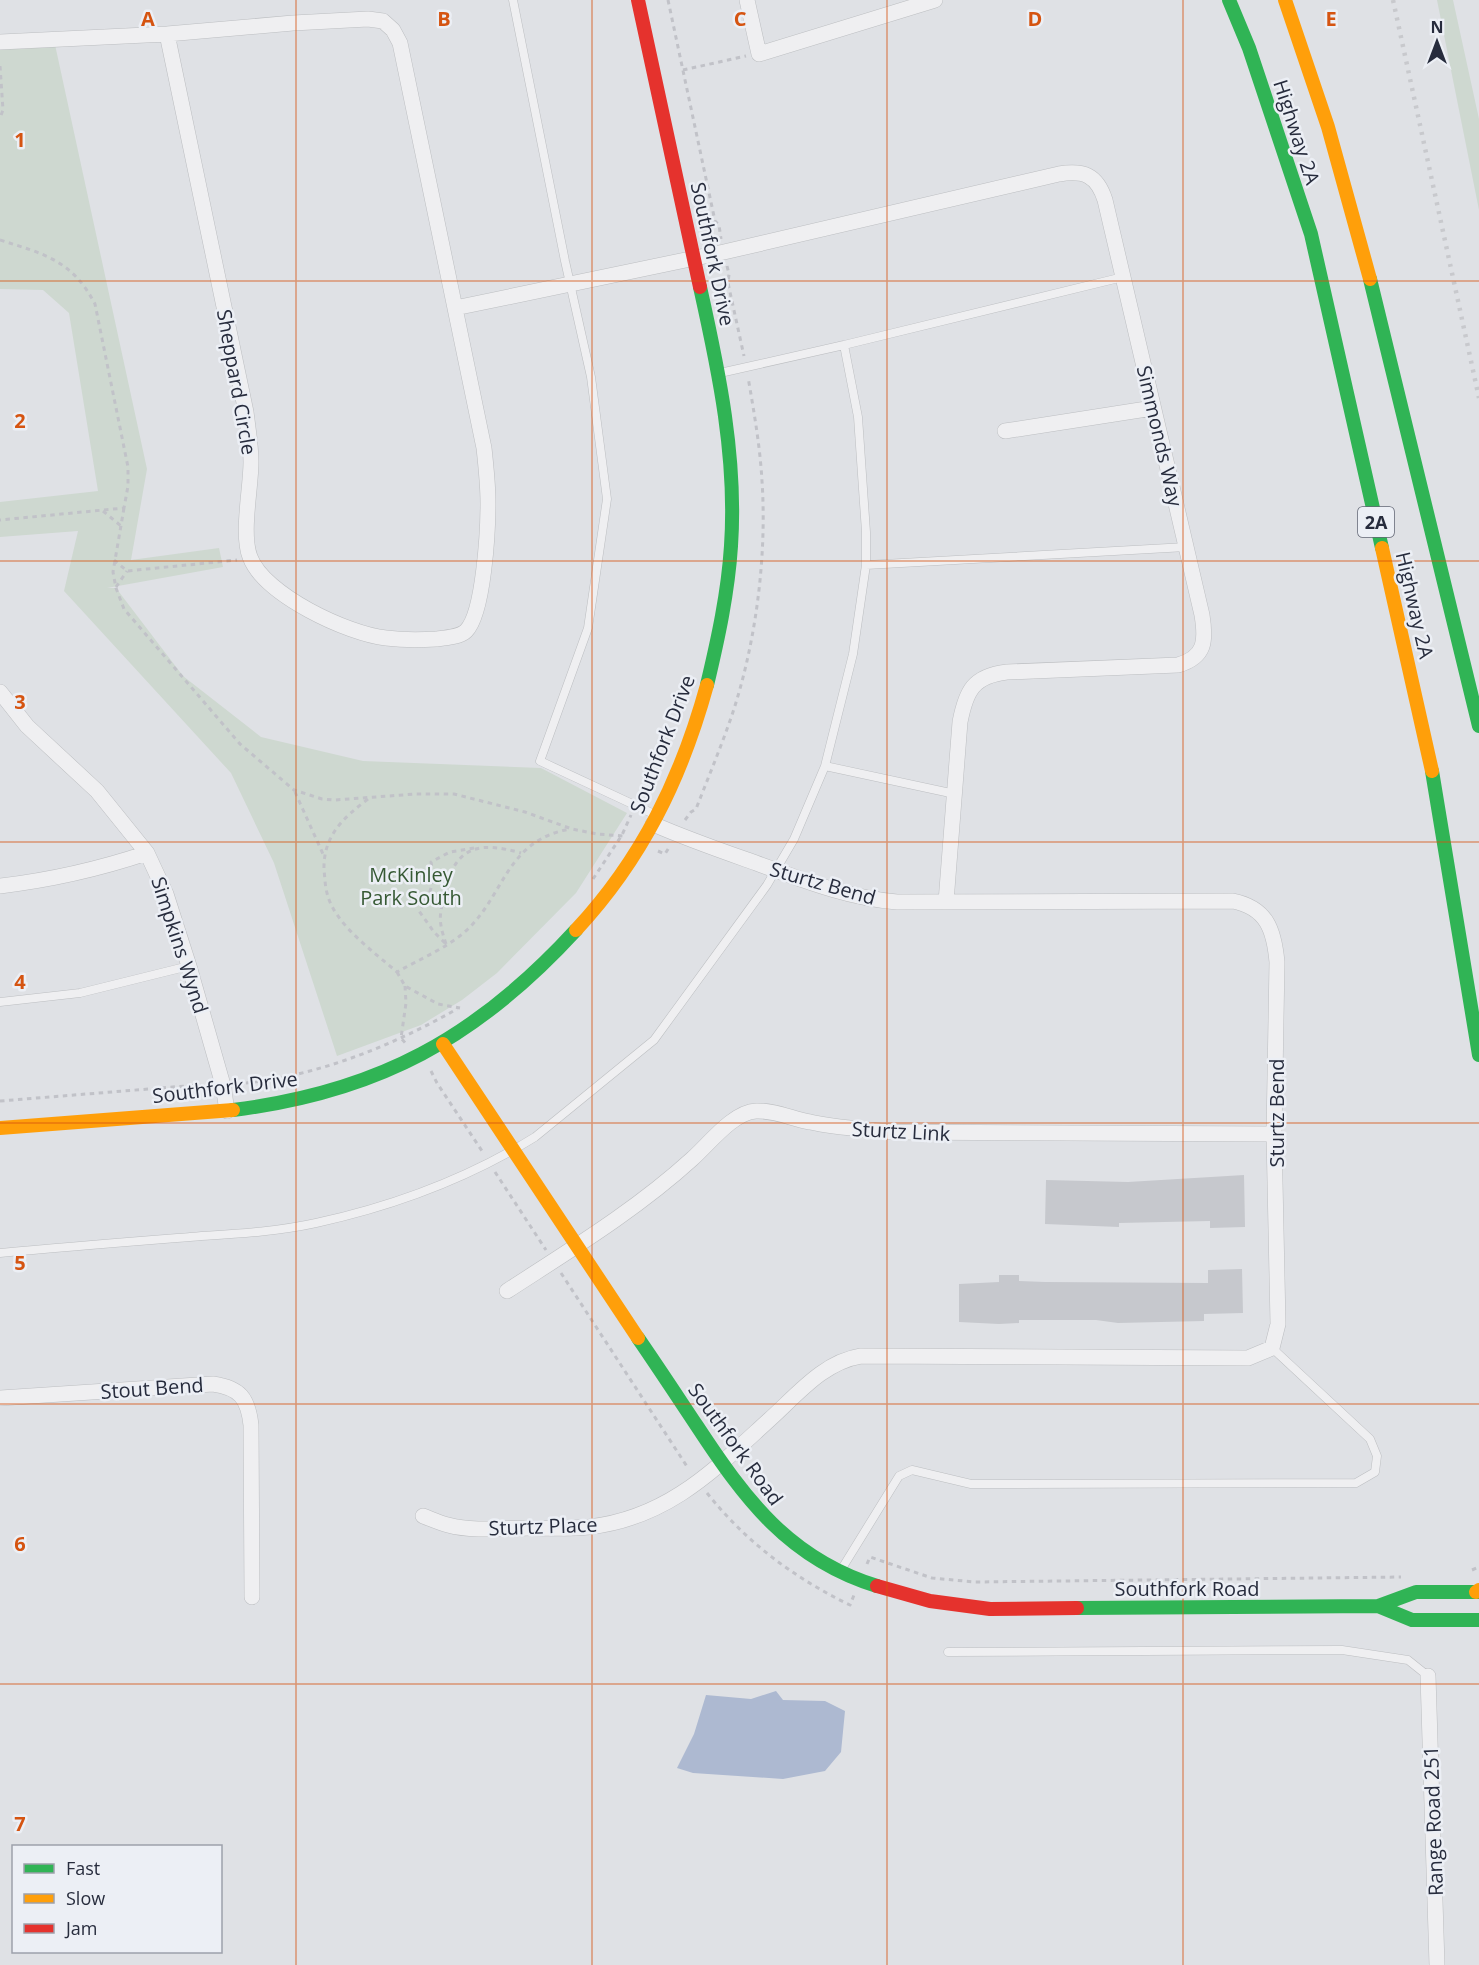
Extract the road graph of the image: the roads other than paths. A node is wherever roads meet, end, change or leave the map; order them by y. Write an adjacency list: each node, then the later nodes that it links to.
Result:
1 (513, 0): 11 (lane)
2 (638, 0): 9 (street, Southfork Drive)
3 (747, 0): 6 (street)
4 (1229, 0): 31 (street, Highway 2A / 2A)
5 (1285, 0): 20 (street, Highway 2A)
6 (930, 1)
7 (167, 34): 8 (street); 12 (street); 12 (street, Sheppard Circle)
8 (0, 42)
9 (694, 258): 10 (street, Simmonds Way); 11 (street); 14 (street, Southfork Drive)
10 (1122, 277): 13 (lane); 15 (street, Simmonds Way)
11 (570, 283): 12 (street); 23 (lane)
12 (455, 308)
13 (844, 345): 14 (lane); 18 (lane)
14 (719, 374): 23 (street, Southfork Drive)
15 (1153, 408): 16 (street); 17 (street, Simmonds Way)
16 (1005, 431)
17 (1186, 547): 18 (lane); 22 (street, Simmonds Way)
18 (866, 565): 21 (lane)
19 (0, 692): 24 (street, Simpkins Wynd)
20 (1479, 726)
21 (825, 766): 22 (lane); 25 (lane)
22 (955, 794): 27 (street, Simmonds Way)
23 (656, 820): 25 (street, Sturtz Bend); 30 (street, Southfork Drive)
24 (147, 853): 26 (street); 28 (street, Simpkins Wynd)
25 (776, 870): 27 (street, Sturtz Bend); 35 (lane)
26 (0, 886)
27 (946, 902): 34 (street, Sturtz Bend)
28 (189, 966): 29 (lane); 32 (street, Simpkins Wynd)
29 (0, 1002)
30 (443, 1044): 32 (street, Southfork Drive); 35 (street, Southfork Road)
31 (1479, 1055)
32 (227, 1111): 33 (street, Southfork Drive)
33 (0, 1128)
34 (1275, 1134): 36 (street, Sturtz Link); 39 (street, Sturtz Bend)
35 (513, 1150): 36 (street, Southfork Road); 37 (lane)
36 (576, 1246): 38 (street, Sturtz Link); 41 (street, Southfork Road)
37 (0, 1252)
38 (507, 1290)
39 (1272, 1348): 41 (street); 43 (lane)
40 (0, 1398): 45 (street, Stout Bend)
41 (722, 1464): 42 (street, Sturtz Place); 43 (street, Southfork Road)
42 (423, 1516)
43 (841, 1571): 46 (street, Southfork Road)
44 (1478, 1592): 46 (street, Southfork Road)
45 (252, 1597)
46 (1378, 1606): 47 (street, Southfork Road)
47 (1479, 1620)
48 (948, 1652): 49 (lane)
49 (1428, 1677): 50 (street, Range Road 251)
50 (1437, 1965)

